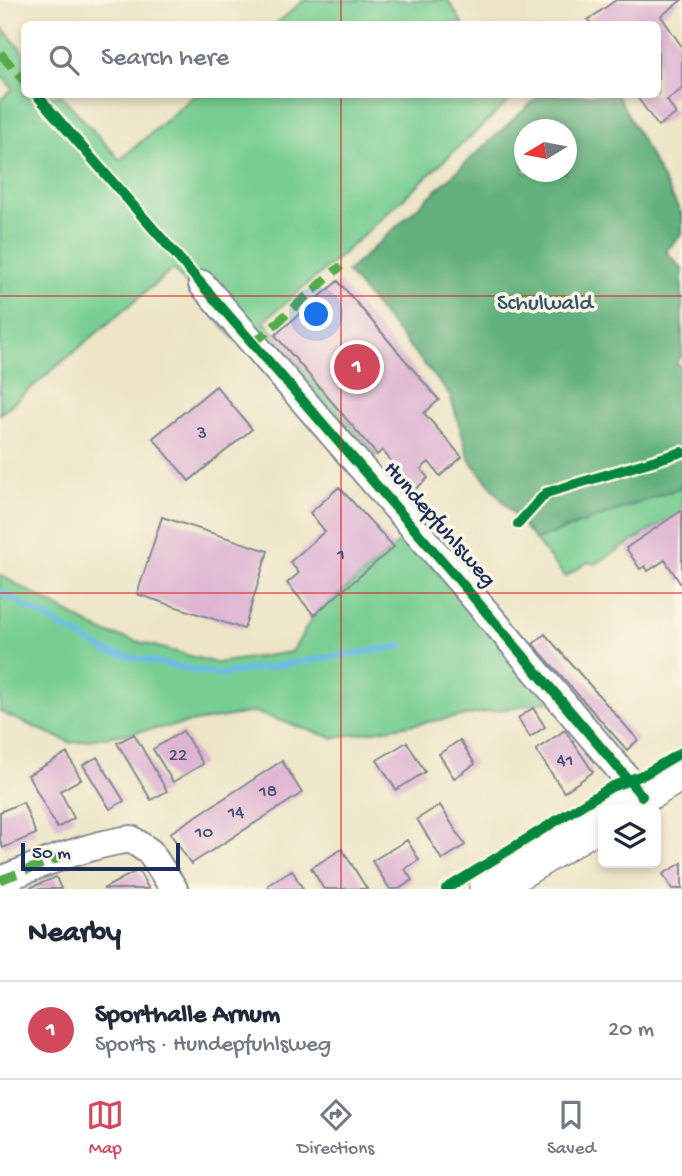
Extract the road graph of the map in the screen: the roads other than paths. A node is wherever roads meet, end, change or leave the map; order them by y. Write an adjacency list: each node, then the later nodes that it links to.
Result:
1 (202, 284): 3 (street, Hundepfuhlsweg)
2 (682, 771): 3 (street)
3 (630, 803)
4 (598, 822): 7 (street)
5 (0, 880): 6 (street)
6 (174, 889)
7 (488, 889)

